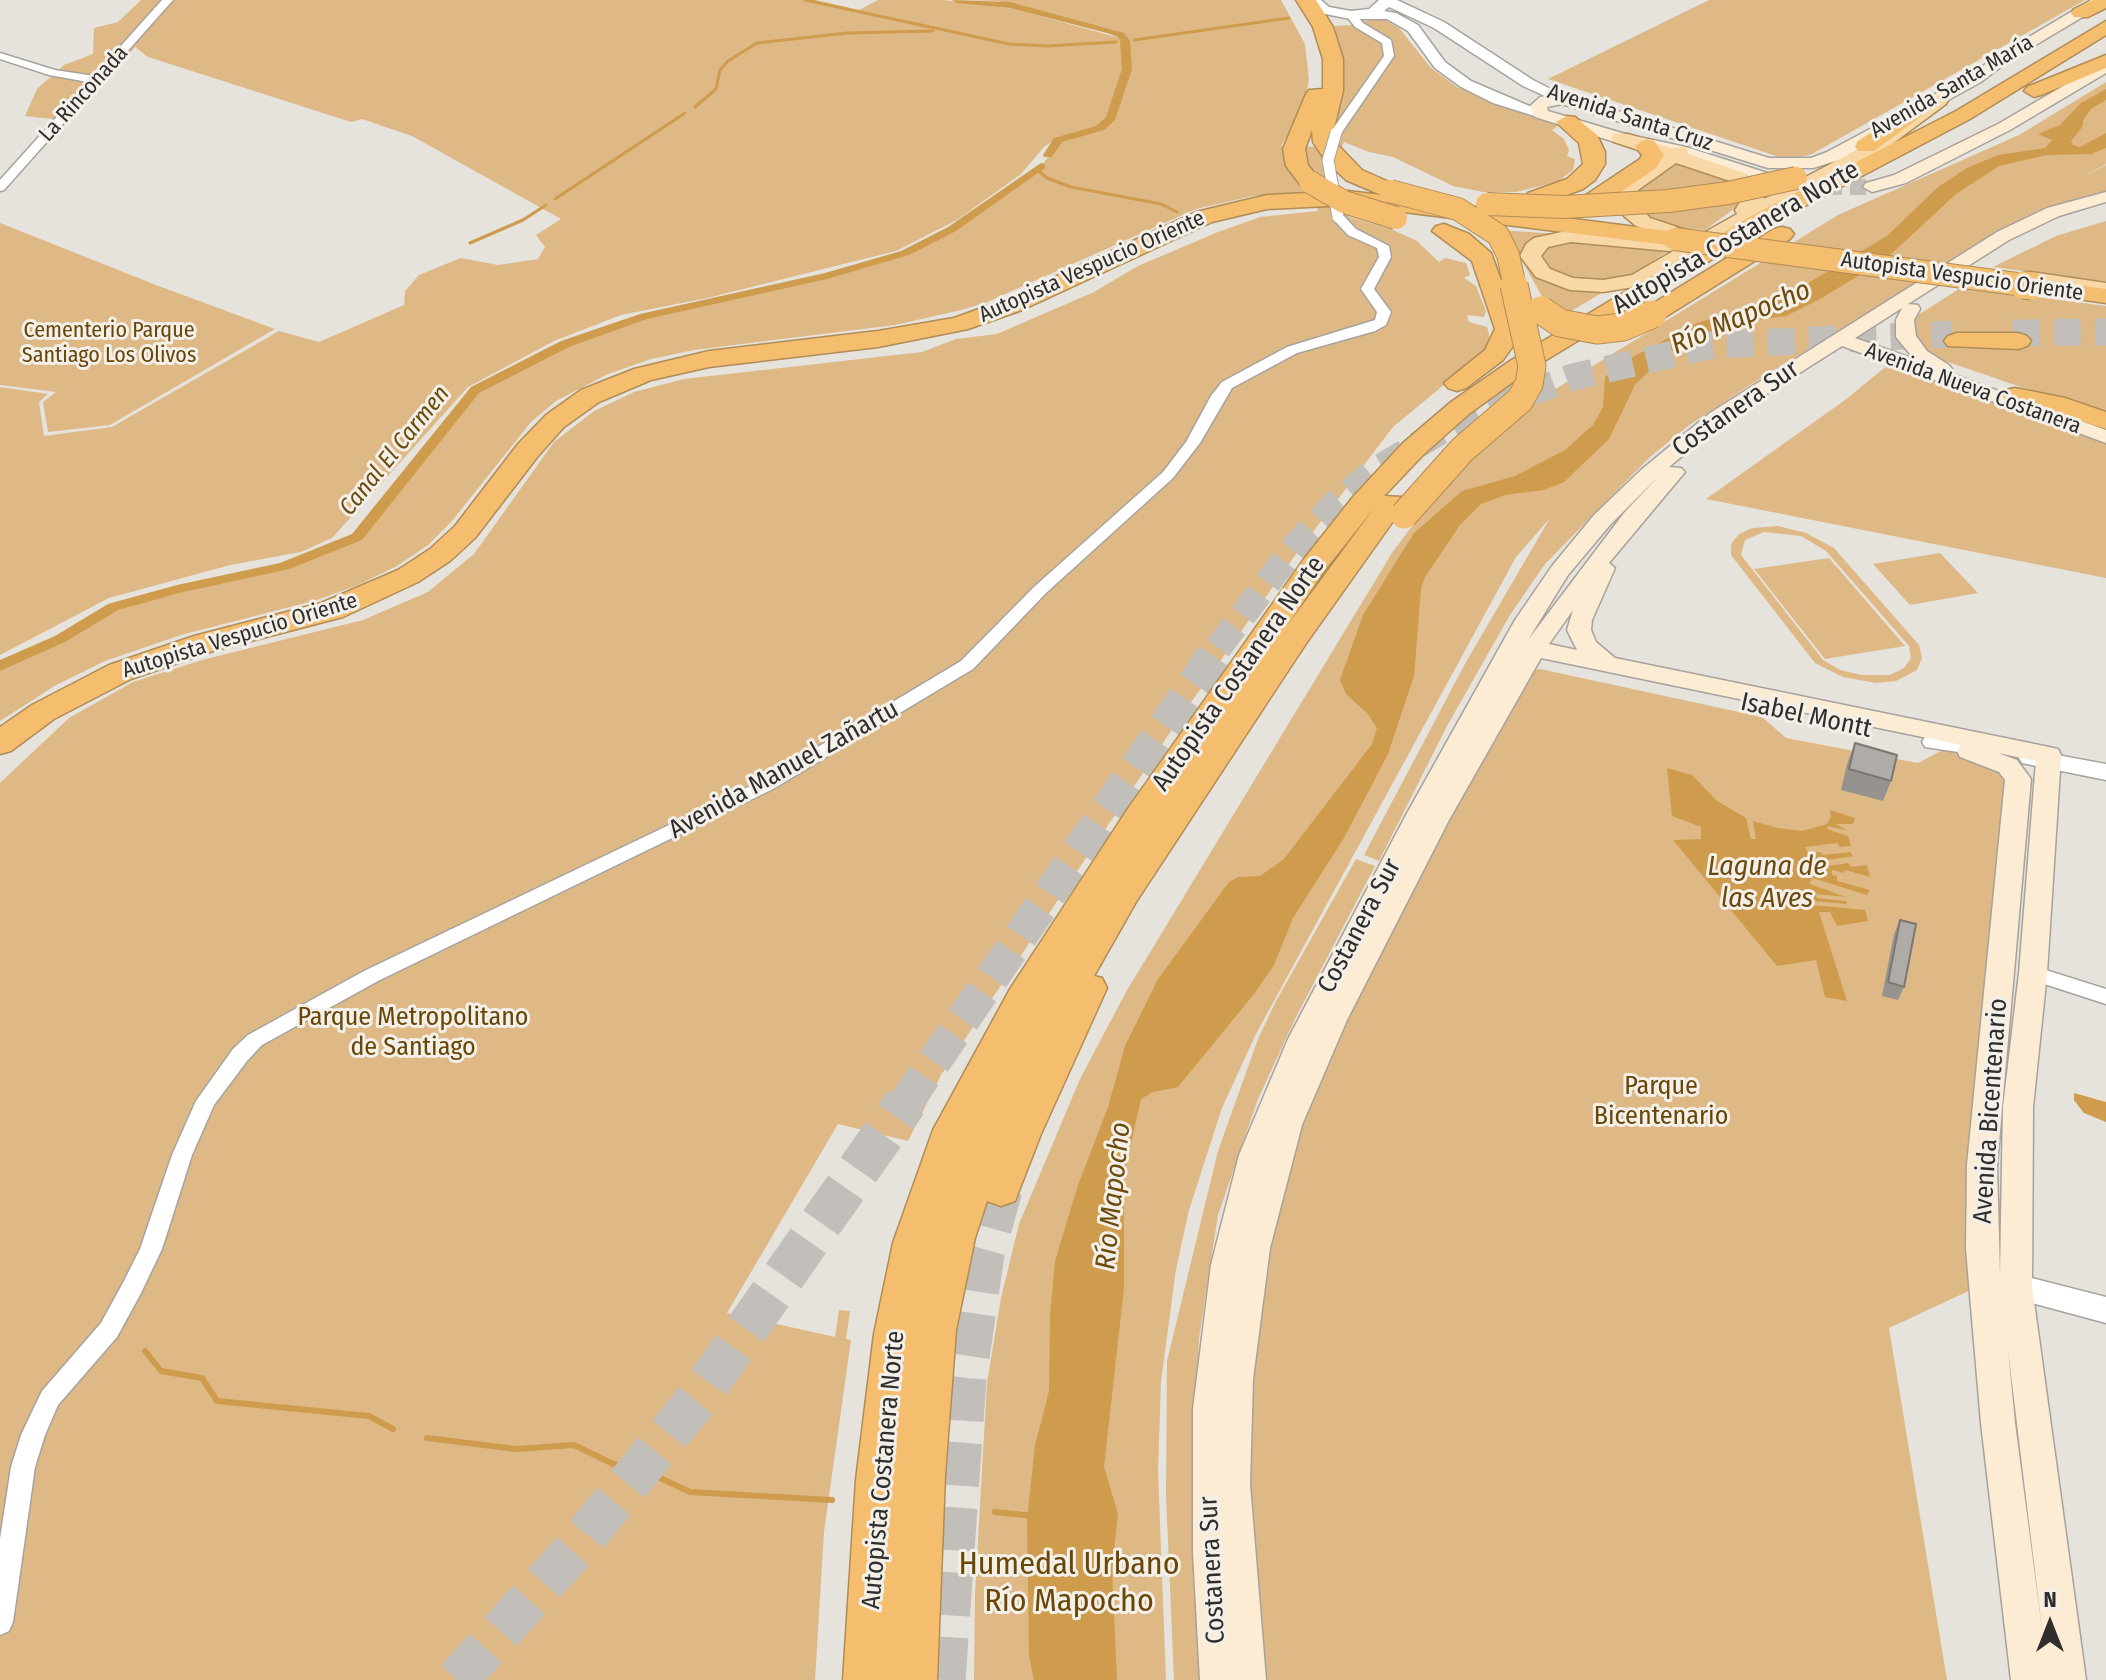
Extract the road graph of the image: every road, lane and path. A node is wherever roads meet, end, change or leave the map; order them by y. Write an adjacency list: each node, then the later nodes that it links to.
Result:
1 (168, 0): 15 (street, La Rinconada)
2 (1292, 0): 31 (highway, bridge)
3 (1385, 0): 7 (street); 18 (street, Avenida Santa Cruz)
4 (1310, 1): 9 (street); 24 (highway)
5 (2104, 1): 8 (highway)
6 (2106, 11): 14 (main road)
7 (1373, 13): 9 (street); 19 (street, Avenida Santa Cruz)
8 (2081, 13): 14 (main road, Avenida Santa María)
9 (1351, 15): 66 (street, Avenida Manuel Zañartu, bridge)
10 (2106, 27): 51 (highway, Autopista Costanera Norte)
11 (2106, 41): 16 (highway, Autopista Costanera Norte)
12 (0, 56): 15 (street)
13 (2106, 64): 16 (highway); 27 (main road)
14 (1975, 79): 17 (main road, Avenida Santa María)
15 (97, 80): 26 (street, La Rinconada)
16 (2018, 97): 27 (highway, Autopista Costanera Norte)
17 (1939, 100): 20 (main road, Avenida Santa María); 32 (main road)
18 (1565, 110): 19 (main road, Avenida Santa Cruz); 21 (main road, Avenida Santa Cruz); 23 (main road, Avenida Santa Cruz); 29 (highway)
19 (1541, 114)
20 (1912, 114): 25 (highway)
21 (1621, 138): 22 (main road); 23 (main road, Avenida Santa Cruz)
22 (1646, 146): 23 (main road); 29 (highway)
23 (1679, 148): 25 (main road, Avenida Santa Cruz); 25 (main road, Avenida Santa Cruz); 32 (main road); 34 (main road)
24 (1344, 166): 29 (highway); 53 (highway, bridge)
25 (1790, 175): 29 (highway, bridge)
26 (0, 187)
27 (1862, 187): 35 (highway, bridge); 53 (highway, Autopista Costanera Norte)
28 (2106, 197): 44 (main road)
29 (1478, 206): 33 (highway, Autopista Vespucio Oriente); 34 (highway, bridge); 57 (highway, Autopista Vespucio Oriente)
30 (2106, 211): 41 (main road)
31 (1396, 218): 33 (highway, bridge); 35 (highway)
32 (1737, 222): 36 (main road)
33 (1580, 231): 34 (highway, Autopista Vespucio Oriente); 36 (main road)
34 (1675, 237): 37 (highway, Autopista Vespucio Oriente, bridge)
35 (1494, 260): 50 (highway)
36 (1638, 280): 50 (highway)
37 (2032, 286): 38 (main road); 39 (highway, Autopista Vespucio Oriente); 40 (main road)
38 (2106, 289)
39 (2106, 296)
40 (2106, 304)
41 (1911, 309): 44 (main road); 45 (main road)
42 (1954, 337): 43 (highway)
43 (2016, 337)
44 (1850, 340): 45 (main road, Avenida Nueva Costanera); 49 (main road, Avenida Nueva Costanera); 52 (main road, Costanera Sur); 54 (main road, Costanera Sur)
45 (1949, 373): 46 (main road, Avenida Nueva Costanera)
46 (2015, 396): 47 (highway); 48 (main road, Avenida Nueva Costanera)
47 (2106, 421)
48 (2106, 429)
49 (2106, 437)
50 (1389, 455): 51 (highway)
51 (1343, 527): 67 (highway, Autopista Costanera Norte)
52 (1612, 542): 54 (main road, Costanera Sur); 55 (main road)
53 (1294, 638): 60 (highway, Autopista Costanera Norte)
54 (1521, 652): 55 (main road, Isabel Montt); 56 (main road, Isabel Montt); 69 (main road, Costanera Sur); 70 (main road, Costanera Sur)
55 (1610, 666): 58 (main road, Isabel Montt)
56 (1933, 742): 58 (street, Isabel Montt); 71 (main road, Avenida Bicentenario)
57 (0, 743)
58 (2048, 758): 59 (street, Isabel Montt); 61 (main road, Avenida Bicentenario)
59 (2106, 771)
60 (1124, 893): 63 (highway); 68 (highway, Autopista Costanera Norte)
61 (2033, 973): 62 (street); 64 (main road, Avenida Bicentenario)
62 (2106, 997)
63 (1001, 1189)
64 (2016, 1287): 65 (street); 72 (main road, Avenida Bicentenario)
65 (2106, 1310)
66 (0, 1622)
67 (867, 1680)
68 (913, 1680)
69 (1219, 1680)
70 (1247, 1680)
71 (2030, 1680)
72 (2067, 1680)

